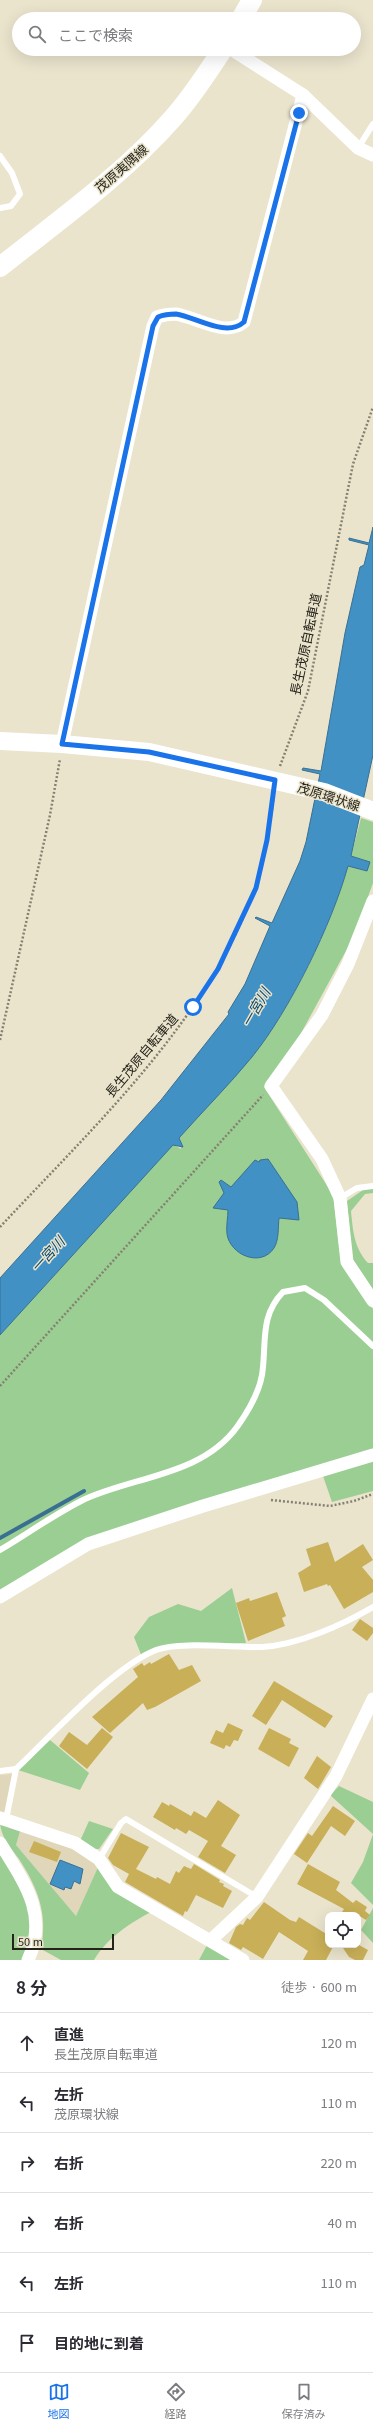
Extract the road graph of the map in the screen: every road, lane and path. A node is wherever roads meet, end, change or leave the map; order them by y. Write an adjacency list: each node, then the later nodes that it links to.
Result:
1 (252, 0): 2 (main road)
2 (245, 12)
3 (218, 56): 11 (main road, 茂原夷隅線)
4 (242, 56): 5 (street)
5 (303, 95): 7 (street); 14 (street)
6 (373, 124): 7 (lane)
7 (358, 148): 8 (street)
8 (373, 155)
9 (0, 156): 10 (lane)
10 (0, 208)
11 (0, 267)
12 (373, 407): 15 (path, 長生茂原自転車道)
13 (0, 741): 14 (main road, 茂原環状線)
14 (62, 744): 15 (main road, 茂原環状線); 18 (path)
15 (275, 780): 16 (main road, 茂原環状線); 22 (path, 長生茂原自転車道)
16 (373, 810)
17 (373, 901): 19 (street)
18 (0, 1040)
19 (271, 1086): 21 (street); 25 (path)
20 (373, 1186): 21 (lane)
21 (340, 1198): 23 (street)
22 (0, 1227)
23 (373, 1301)
24 (373, 1346): 29 (lane)
25 (0, 1386)
26 (373, 1455): 27 (street)
27 (258, 1490): 28 (path); 30 (street)
28 (373, 1494)
29 (0, 1550)
30 (0, 1597)
31 (373, 1607): 33 (lane)
32 (373, 1699): 38 (street)
33 (16, 1769): 34 (lane); 35 (lane)
34 (0, 1771)
35 (3, 1819): 37 (street)
36 (0, 1843): 40 (street)
37 (99, 1859): 38 (lane); 39 (street)
38 (258, 1897): 39 (street)
39 (211, 1940): 41 (street)
40 (28, 1960)
41 (242, 1960)

